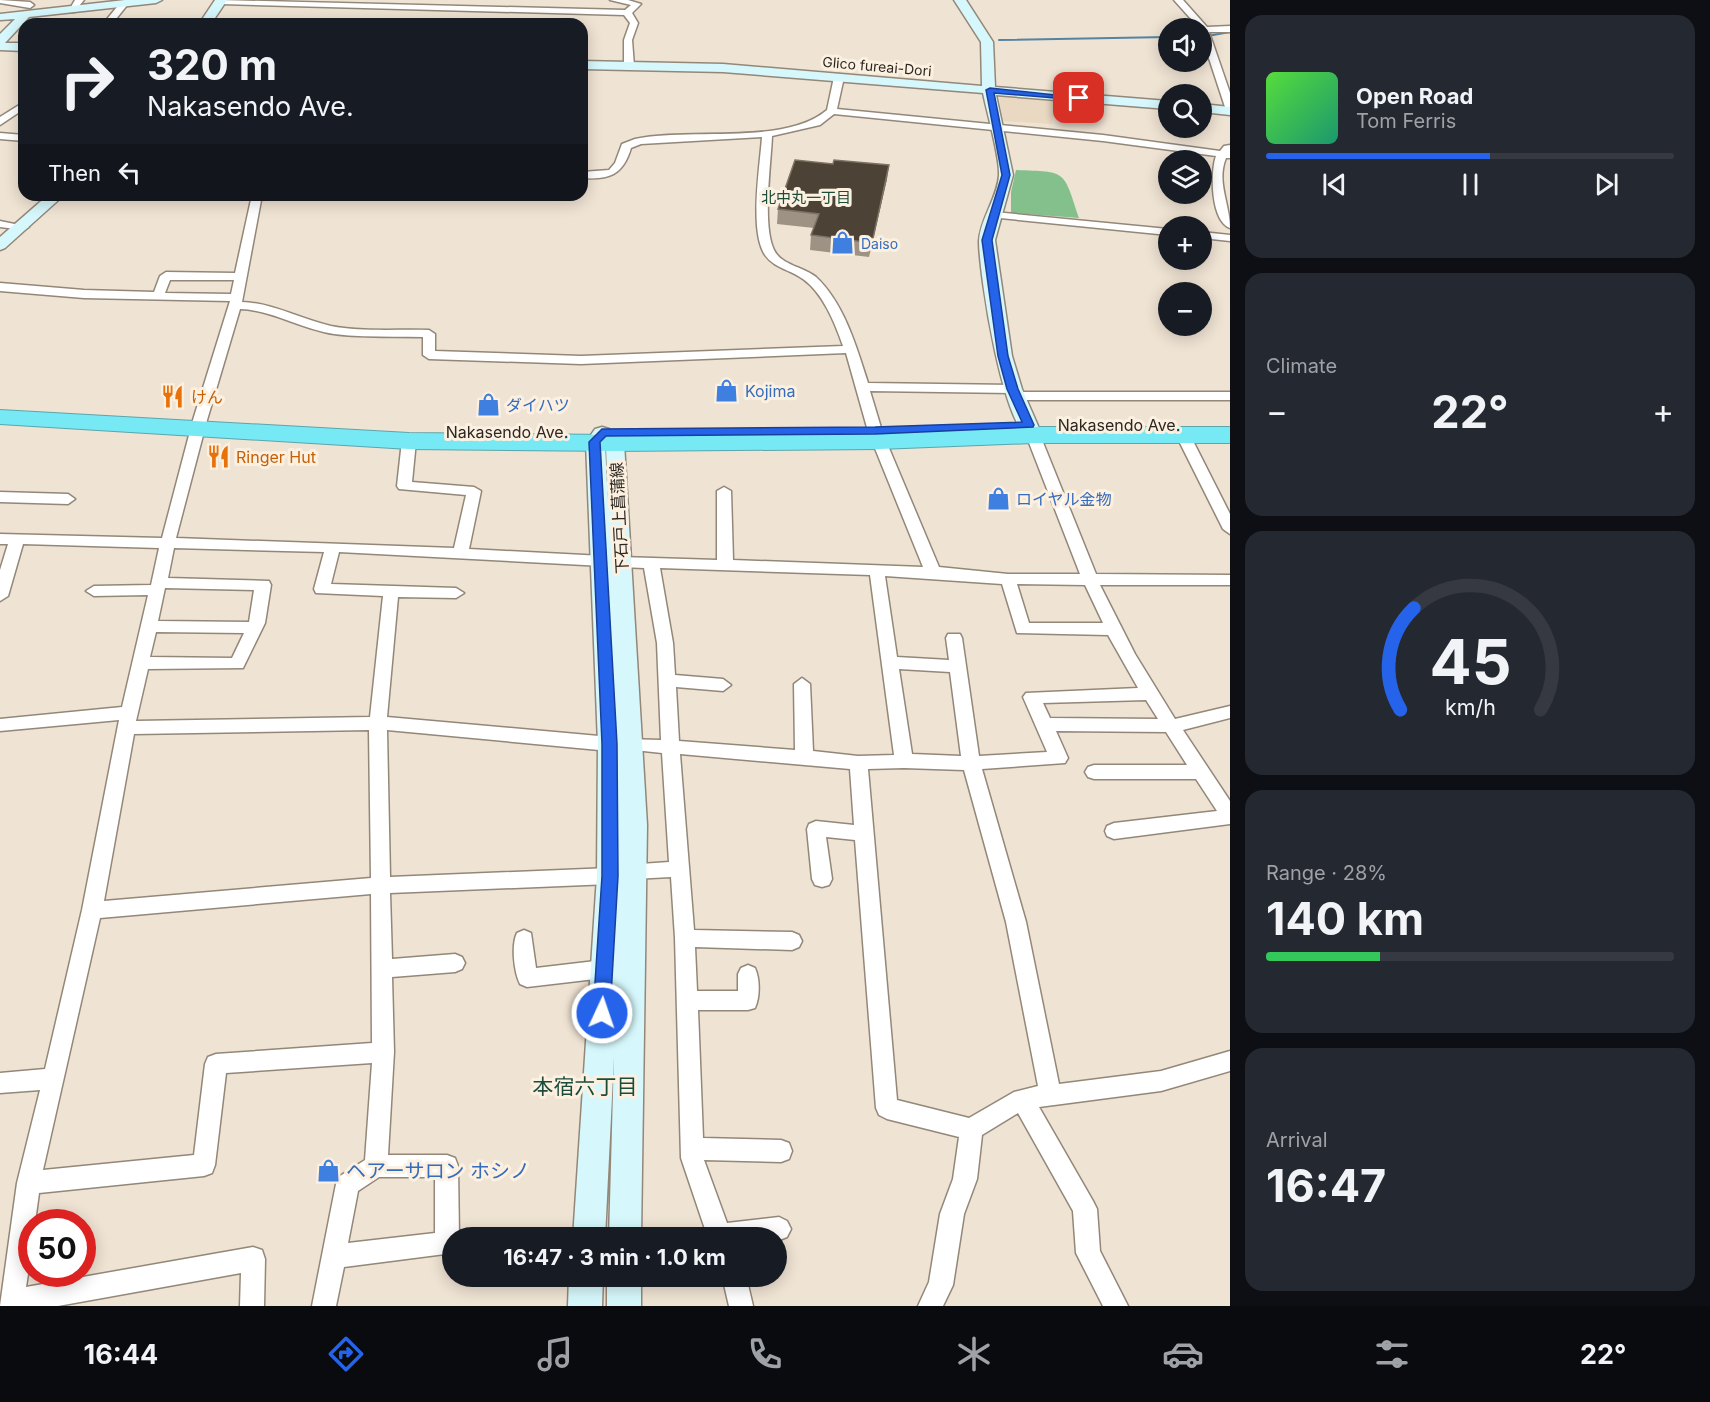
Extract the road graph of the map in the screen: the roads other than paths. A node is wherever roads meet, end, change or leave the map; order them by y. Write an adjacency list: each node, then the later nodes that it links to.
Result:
1 (80, 0): 12 (street)
2 (156, 0): 9 (street)
3 (571, 0): 13 (street)
4 (614, 0): 14 (street)
5 (960, 0): 31 (street)
6 (1178, 0): 20 (street)
7 (0, 1): 10 (street)
8 (221, 1): 11 (street); 18 (street)
9 (124, 4): 12 (street); 17 (street)
10 (31, 6): 12 (street); 15 (street); 16 (street)
11 (399, 8): 13 (street)
12 (71, 10)
13 (568, 12): 14 (street); 19 (street)
14 (627, 13): 29 (street)
15 (0, 17)
16 (20, 18)
17 (111, 18)
18 (209, 18)
19 (566, 18)
20 (1193, 18)
21 (18, 21): 24 (street)
22 (1230, 29): 23 (street)
23 (1212, 30)
24 (0, 41)
25 (0, 46): 26 (street)
26 (18, 47)
27 (1212, 56): 35 (street)
28 (588, 65): 29 (street, Glico fureai-Dori)
29 (629, 66): 30 (street, Glico fureai-Dori)
30 (839, 77): 31 (street, Glico fureai-Dori); 36 (street)
31 (990, 90): 32 (street, Glico fureai-Dori); 38 (street)
32 (1158, 104)
33 (1212, 108): 35 (street)
34 (18, 109): 37 (street)
35 (1230, 109)
36 (832, 111): 38 (street); 39 (street)
37 (0, 122)
38 (999, 129): 43 (street); 47 (street)
39 (767, 133): 44 (street); 59 (street)
40 (0, 136): 41 (street)
41 (18, 138)
42 (1230, 146): 43 (street)
43 (1226, 154): 49 (street)
44 (588, 174)
45 (51, 201): 50 (street)
46 (256, 201): 55 (street)
47 (994, 214): 51 (street); 61 (street)
48 (0, 224): 50 (street)
49 (1230, 224)
50 (23, 227): 54 (street)
51 (1158, 231)
52 (1212, 236): 53 (street)
53 (1230, 238)
54 (0, 245)
55 (241, 277): 57 (street); 58 (street)
56 (0, 287): 57 (street)
57 (158, 296): 58 (street)
58 (236, 301): 59 (street); 65 (street)
59 (851, 349): 60 (street)
60 (862, 387): 61 (street); 70 (street)
61 (1014, 392): 62 (street); 67 (street)
62 (1230, 396)
63 (0, 409): 65 (highway, Nakasendo Ave.)
64 (0, 417): 65 (highway, Nakasendo Ave.)
65 (200, 424): 71 (highway, Nakasendo Ave.); 72 (highway, Nakasendo Ave.); 79 (street)
66 (1230, 424): 67 (highway, Nakasendo Ave.)
67 (1031, 430): 68 (highway, Nakasendo Ave.); 70 (highway, Nakasendo Ave.); 89 (street)
68 (1183, 435): 69 (highway, Nakasendo Ave.); 76 (street)
69 (1230, 435)
70 (877, 436): 71 (highway, Nakasendo Ave.); 86 (street)
71 (604, 439): 72 (highway, Nakasendo Ave.); 82 (street, 下石戸上菖蒲線)
72 (409, 441): 81 (street)
73 (724, 491): 84 (street)
74 (0, 497): 75 (street)
75 (68, 499)
76 (1230, 529)
77 (0, 539): 78 (street)
78 (17, 539): 79 (street); 94 (street)
79 (168, 542): 80 (street); 90 (street)
80 (333, 547): 81 (street); 92 (street)
81 (459, 554): 82 (street)
82 (612, 562): 83 (street); 112 (street, 下石戸上菖蒲線)
83 (651, 563): 84 (street); 102 (street)
84 (725, 566): 85 (street)
85 (877, 571): 86 (street); 99 (street)
86 (933, 572): 87 (street)
87 (1008, 579): 89 (street); 97 (street)
88 (1230, 580): 89 (street)
89 (1091, 581): 97 (street)
90 (158, 586): 91 (street); 95 (street); 96 (street)
91 (94, 591)
92 (392, 591): 93 (street); 108 (street)
93 (456, 593)
94 (0, 597)
95 (149, 626): 96 (street); 100 (street)
96 (254, 628): 100 (street)
97 (1113, 629): 105 (street)
98 (954, 638): 101 (street)
99 (891, 662): 101 (street); 115 (street)
100 (141, 663): 107 (street)
101 (958, 667): 117 (street)
102 (667, 680): 104 (street); 113 (street)
103 (802, 684): 114 (street)
104 (723, 685)
105 (1150, 694): 109 (street); 111 (street)
106 (1230, 712): 111 (street)
107 (127, 721): 108 (street); 110 (street); 127 (street)
108 (378, 723): 112 (street); 126 (street)
109 (1045, 724): 111 (street); 117 (street)
110 (0, 725)
111 (1173, 726): 119 (street)
112 (620, 744): 113 (street); 124 (street, 下石戸上菖蒲線)
113 (670, 746): 114 (street); 123 (street)
114 (804, 757): 116 (street)
115 (904, 761): 116 (street); 117 (street)
116 (858, 763): 122 (street)
117 (971, 764): 140 (street)
118 (1094, 772): 119 (street)
119 (1202, 772): 120 (street)
120 (1230, 816): 121 (street)
121 (1114, 831)
122 (864, 832): 125 (street); 142 (street)
123 (680, 869): 124 (street); 128 (street)
124 (621, 873): 126 (street); 133 (street, 下石戸上菖蒲線); 148 (street, 下石戸上菖蒲線)
125 (822, 879)
126 (382, 885): 127 (street); 132 (street)
127 (92, 910): 138 (street)
128 (685, 938): 130 (street); 135 (street)
129 (524, 939): 133 (street)
130 (792, 941)
131 (455, 963): 132 (street)
132 (382, 969): 136 (street)
133 (604, 969): 147 (street, 下石戸上菖蒲線)
134 (748, 974): 135 (street)
135 (687, 1000): 143 (street)
136 (383, 1052): 145 (street); 146 (street)
137 (1230, 1060): 140 (street)
138 (55, 1078): 139 (street); 146 (street)
139 (0, 1083)
140 (1051, 1096): 141 (street)
141 (1022, 1100): 142 (street); 161 (street)
142 (971, 1129): 160 (street)
143 (692, 1149): 144 (street); 149 (street)
144 (781, 1151)
145 (376, 1166): 150 (street); 150 (street)
146 (29, 1183): 154 (street)
147 (590, 1227)
148 (625, 1227)
149 (716, 1227)
150 (335, 1256): 156 (street)
151 (586, 1287): 157 (street)
152 (624, 1287): 158 (street)
153 (737, 1287): 159 (street)
154 (11, 1304): 155 (street)
155 (252, 1306)
156 (324, 1306)
157 (585, 1306)
158 (624, 1306)
159 (741, 1306)
160 (930, 1306)
161 (1116, 1306)

